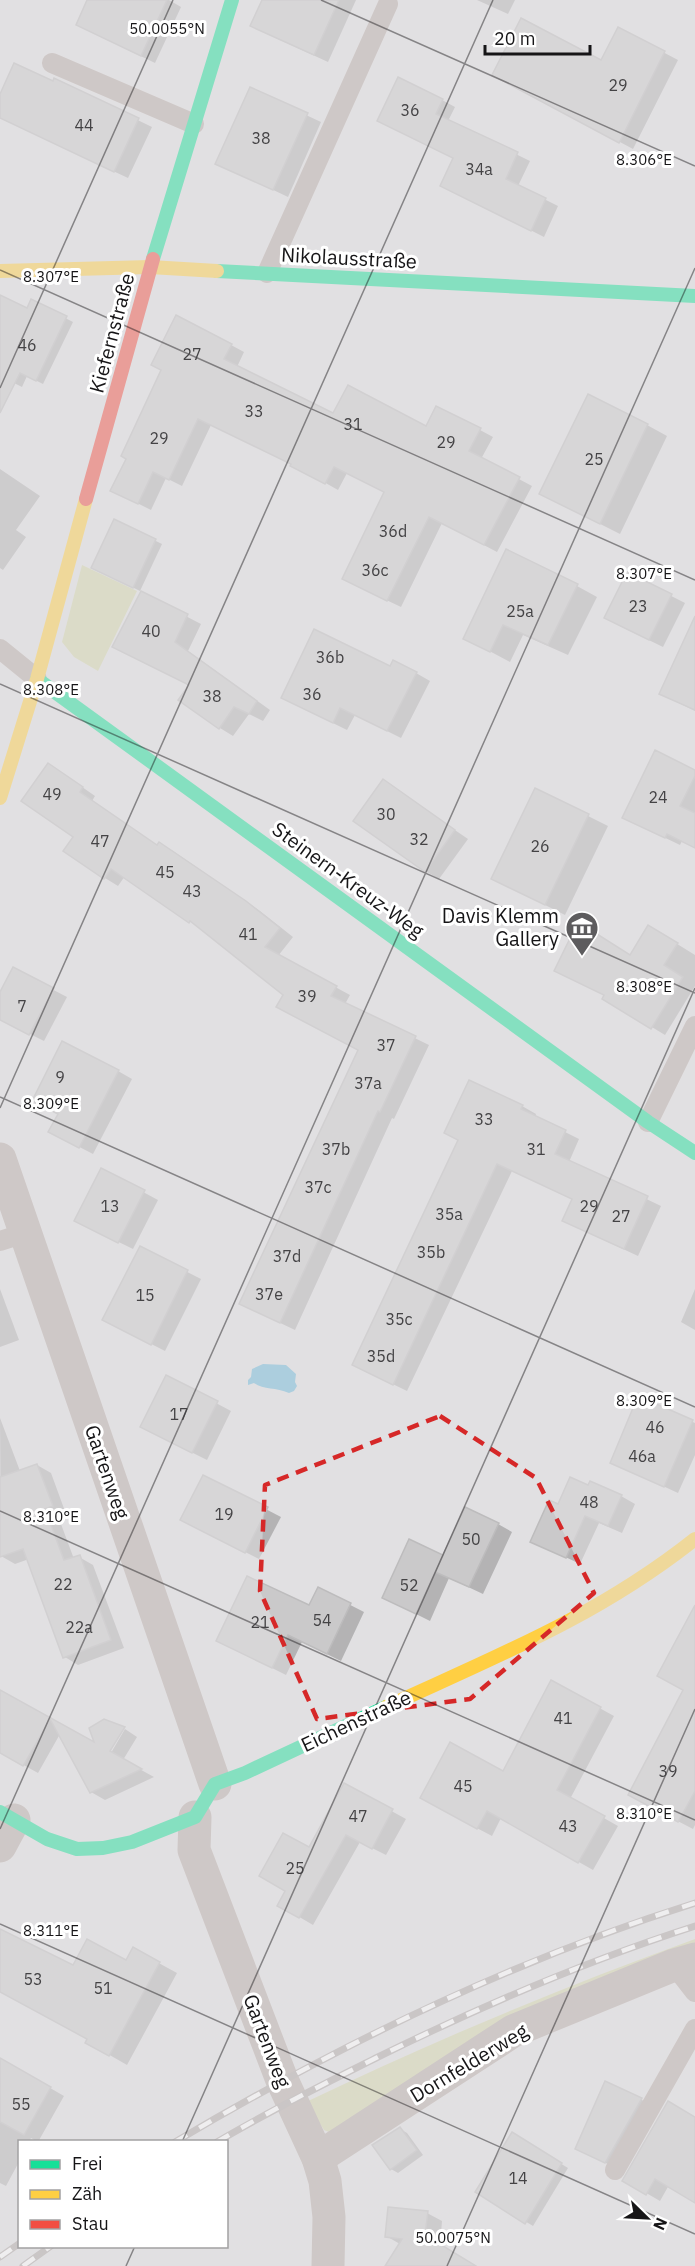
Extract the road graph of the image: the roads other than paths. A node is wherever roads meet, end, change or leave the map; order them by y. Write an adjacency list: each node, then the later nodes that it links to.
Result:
1 (232, 0): 4 (street, Kiefernstraße)
2 (388, 4): 7 (lane)
3 (52, 63): 4 (lane)
4 (194, 124): 5 (street, Kiefernstraße)
5 (150, 267): 6 (street, Nikolausstraße); 7 (street, Nikolausstraße); 10 (street, Kiefernstraße)
6 (0, 271)
7 (267, 273): 8 (street, Nikolausstraße)
8 (695, 296)
9 (0, 649): 10 (lane)
10 (37, 679): 11 (street); 13 (street, Steinern-Kreuz-Weg)
11 (0, 798)
12 (695, 1026): 13 (lane)
13 (648, 1122): 14 (street, Steinern-Kreuz-Weg)
14 (695, 1154)
15 (0, 1160): 16 (street, Gartenweg)
16 (12, 1237): 18 (street, Gartenweg)
17 (695, 1539): 18 (street, Eichenstraße)
18 (215, 1784): 19 (street)
19 (195, 1817): 20 (street); 24 (street, Gartenweg)
20 (5, 1826)
21 (684, 1962): 22 (lane); 24 (street, Dornfelderweg)
22 (695, 1992)
23 (695, 2029): 25 (lane)
24 (318, 2158): 26 (street, Gartenweg)
25 (615, 2170)
26 (328, 2266)

